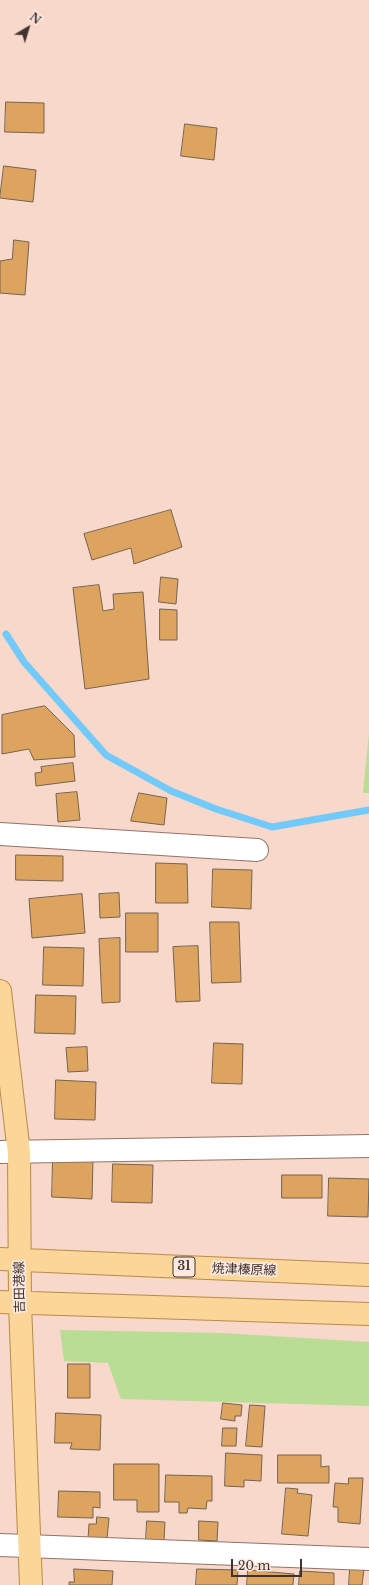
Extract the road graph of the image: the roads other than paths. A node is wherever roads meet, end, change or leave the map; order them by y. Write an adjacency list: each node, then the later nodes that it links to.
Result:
1 (0, 834): 2 (street)
2 (256, 850)
3 (0, 991): 5 (main road, 吉田港線)
4 (369, 1146): 5 (street)
5 (10, 1152): 6 (main road, 吉田港線)
6 (10, 1260): 7 (main road, 焼津榛原線 / 31); 8 (main road, 吉田港線)
7 (369, 1275)
8 (10, 1303): 9 (main road); 11 (main road, 吉田港線)
9 (369, 1314)
10 (0, 1546): 11 (street)
11 (30, 1547): 12 (street); 13 (main road, 吉田港線)
12 (369, 1559)
13 (31, 1585)

